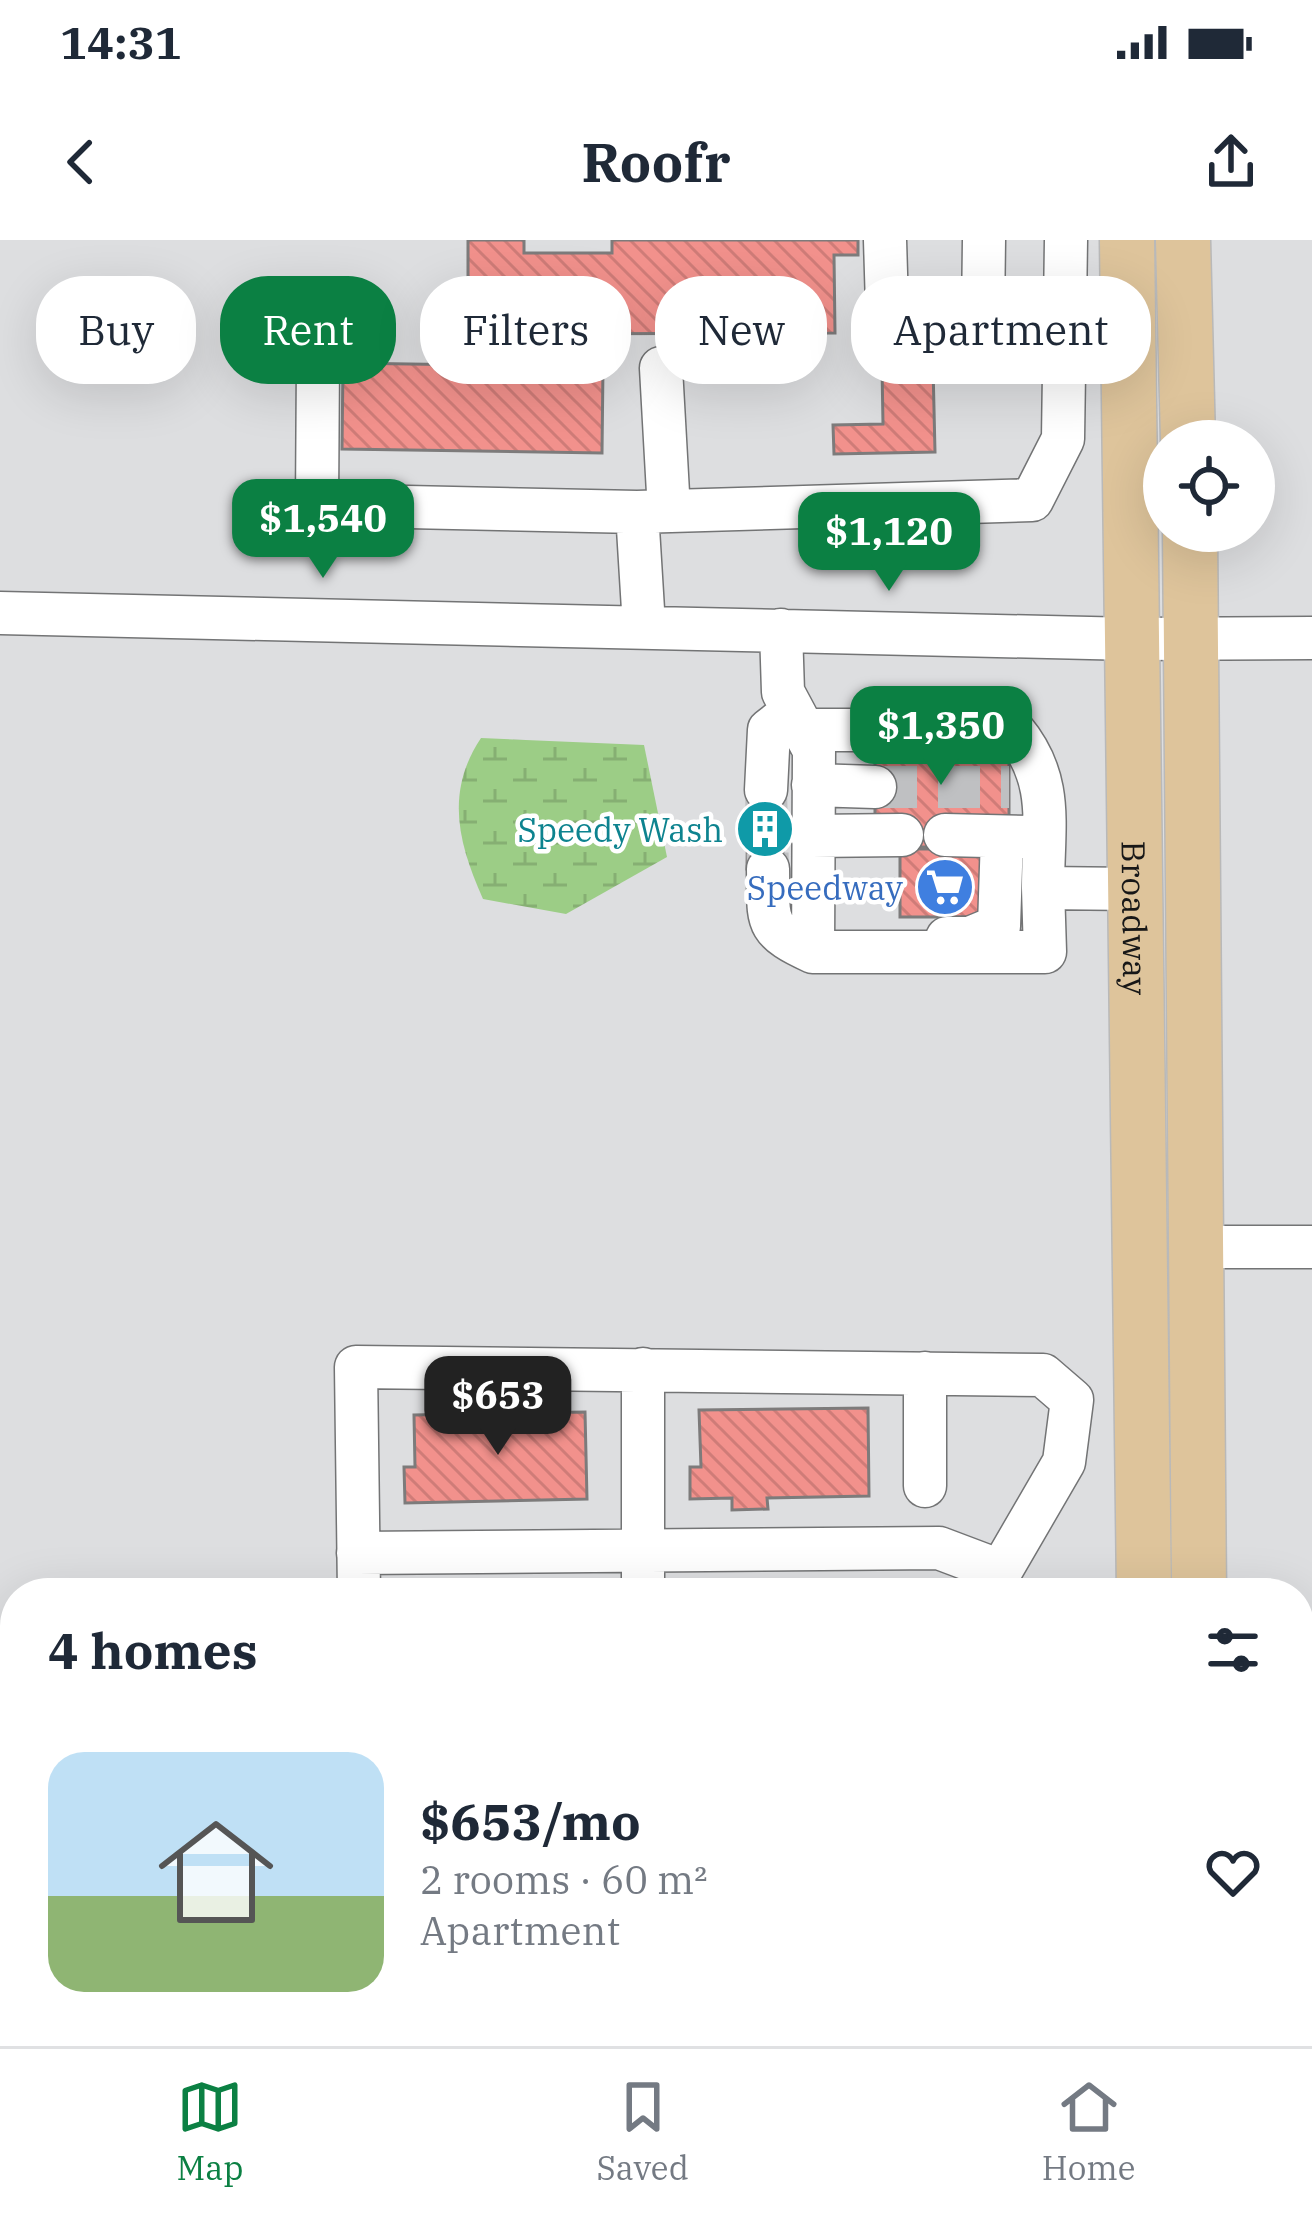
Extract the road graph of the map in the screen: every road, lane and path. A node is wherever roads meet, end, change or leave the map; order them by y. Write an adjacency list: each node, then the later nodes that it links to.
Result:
1 (885, 240): 6 (street)
2 (984, 240): 7 (street)
3 (1066, 240): 11 (street)
4 (1127, 240): 18 (main road, Broadway)
5 (1183, 240): 10 (main road)
6 (886, 276)
7 (983, 276)
8 (318, 384): 11 (street)
9 (660, 384): 11 (street)
10 (1187, 420)
11 (653, 511): 14 (street)
12 (1190, 552): 16 (main road, Broadway)
13 (0, 614): 14 (street)
14 (644, 626): 15 (street)
15 (781, 630): 18 (street); 19 (street)
16 (1192, 638): 17 (street); 18 (street); 33 (main road, Broadway)
17 (1312, 638)
18 (1132, 639): 29 (main road, Broadway)
19 (798, 721): 20 (street); 22 (street); 26 (street)
20 (813, 785): 21 (street); 25 (street)
21 (875, 787)
22 (766, 790)
23 (902, 835): 25 (street)
24 (945, 835): 26 (street)
25 (812, 836): 30 (street)
26 (1023, 837): 28 (street); 31 (street)
27 (768, 869): 30 (street)
28 (1043, 888): 29 (street); 31 (street)
29 (1135, 889): 42 (main road, Broadway)
30 (813, 952): 31 (street)
31 (868, 952)
32 (1312, 1246): 33 (street)
33 (1196, 1247): 43 (main road, Broadway)
34 (643, 1369): 35 (street); 37 (street); 38 (street)
35 (926, 1373): 36 (street); 41 (street)
36 (926, 1486)
37 (643, 1549): 38 (street); 39 (street); 40 (street)
38 (359, 1573)
39 (643, 1578)
40 (988, 1578)
41 (996, 1578)
42 (1144, 1578)
43 (1198, 1578)

